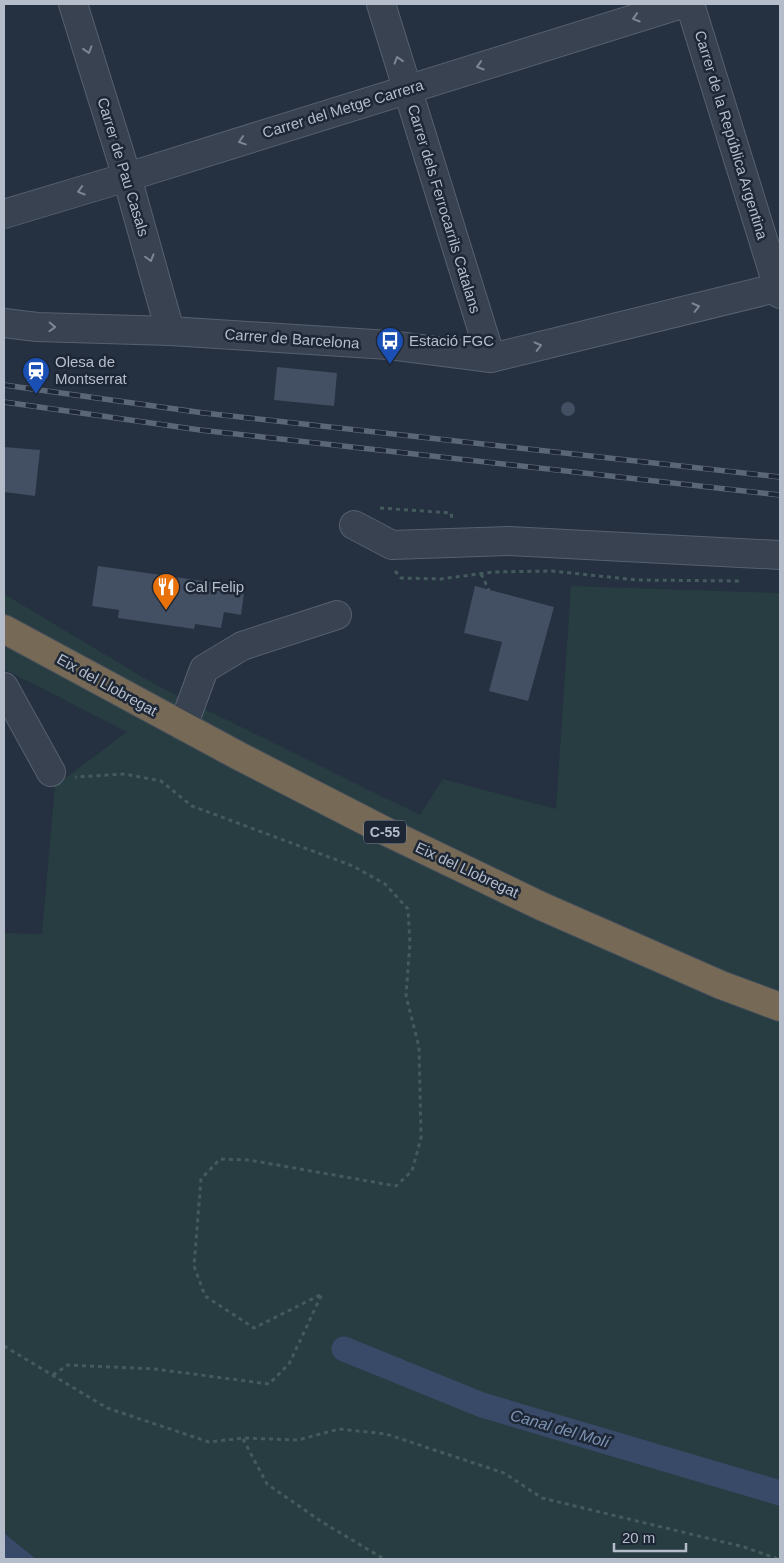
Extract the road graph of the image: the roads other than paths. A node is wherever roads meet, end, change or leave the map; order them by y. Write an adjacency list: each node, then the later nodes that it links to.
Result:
1 (73, 4): 6 (street, Carrer de Pau Casals, one-way to 6)
2 (381, 4): 5 (street, Carrer dels Ferrocarrils Catalans, one-way to 2)
3 (682, 4): 5 (street, Carrer del Metge Carrera, one-way to 5)
4 (690, 4): 8 (street, Carrer de la República Argentina)
5 (407, 89): 6 (street, Carrer del Metge Carrera, one-way to 6); 11 (street, Carrer dels Ferrocarrils Catalans)
6 (127, 177): 7 (street, Carrer del Metge Carrera, one-way to 7); 10 (street, Carrer de Pau Casals, one-way to 10)
7 (4, 214)
8 (780, 289): 11 (street, Carrer de Barcelona, one-way to 8)
9 (4, 323): 10 (street, Carrer de Barcelona, one-way to 10)
10 (170, 331): 11 (street, Carrer de Barcelona)
11 (490, 358)
12 (354, 525): 13 (street)
13 (780, 555)
14 (337, 615): 17 (street)
15 (4, 629): 17 (highway, Eix del Llobregat / C-55)
16 (4, 687): 18 (street)
17 (183, 726): 19 (highway, Eix del Llobregat / C-55)
18 (51, 772)
19 (780, 1007)

